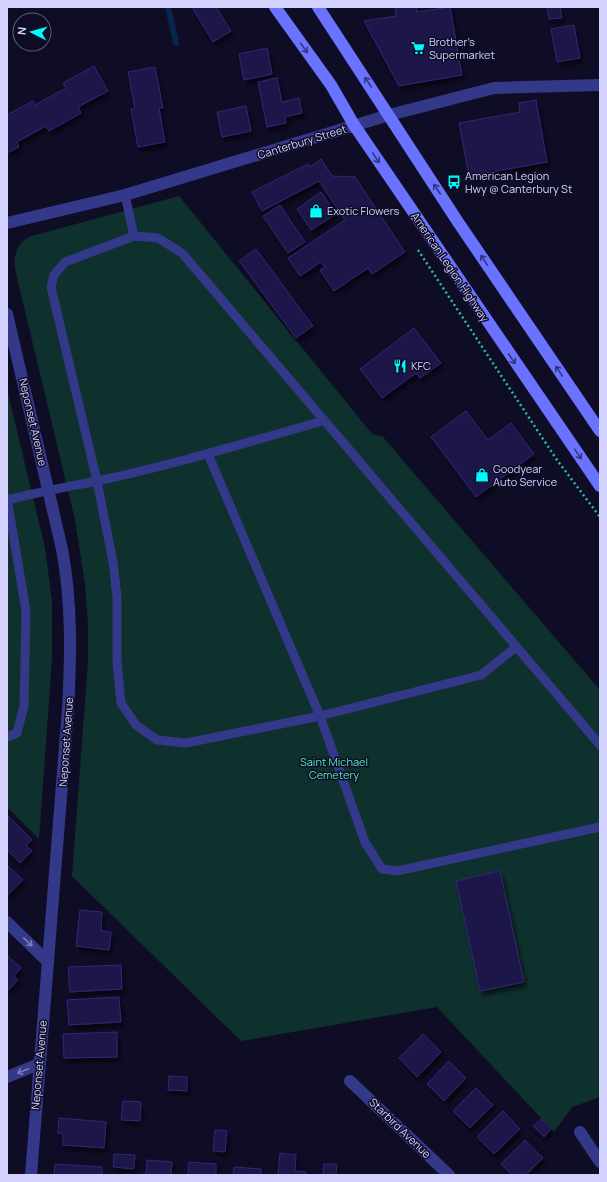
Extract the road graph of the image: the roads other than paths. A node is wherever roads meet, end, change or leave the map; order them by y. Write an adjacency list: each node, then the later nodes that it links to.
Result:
1 (275, 7): 5 (main road, American Legion Highway, one-way to 5)
2 (318, 7): 4 (main road, one-way to 2)
3 (600, 85): 4 (street, Canterbury Street)
4 (389, 115): 5 (street, Canterbury Street); 11 (main road, one-way to 4)
5 (354, 125): 6 (street, Canterbury Street); 14 (main road, American Legion Highway, one-way to 14)
6 (125, 195): 7 (street, Canterbury Street); 8 (lane)
7 (7, 223)
8 (134, 236): 10 (lane); 13 (lane)
9 (7, 314): 15 (street, Neponset Avenue)
10 (323, 421): 12 (lane); 17 (lane)
11 (600, 431)
12 (208, 454): 13 (lane); 18 (lane)
13 (97, 481): 15 (lane); 18 (lane)
14 (600, 486)
15 (48, 489): 16 (lane); 23 (street, Neponset Avenue)
16 (8, 499): 19 (lane)
17 (516, 647): 18 (lane); 20 (lane)
18 (320, 716): 21 (lane)
19 (7, 737)
20 (600, 745)
21 (600, 828)
22 (7, 922): 23 (street, one-way to 23)
23 (48, 962): 24 (street, Neponset Avenue)
24 (39, 1064): 25 (street, one-way to 25); 29 (street, Neponset Avenue)
25 (7, 1077)
26 (350, 1080): 30 (street, Starbird Avenue)
27 (580, 1132): 28 (street)
28 (600, 1162)
29 (31, 1175)
30 (449, 1175)

